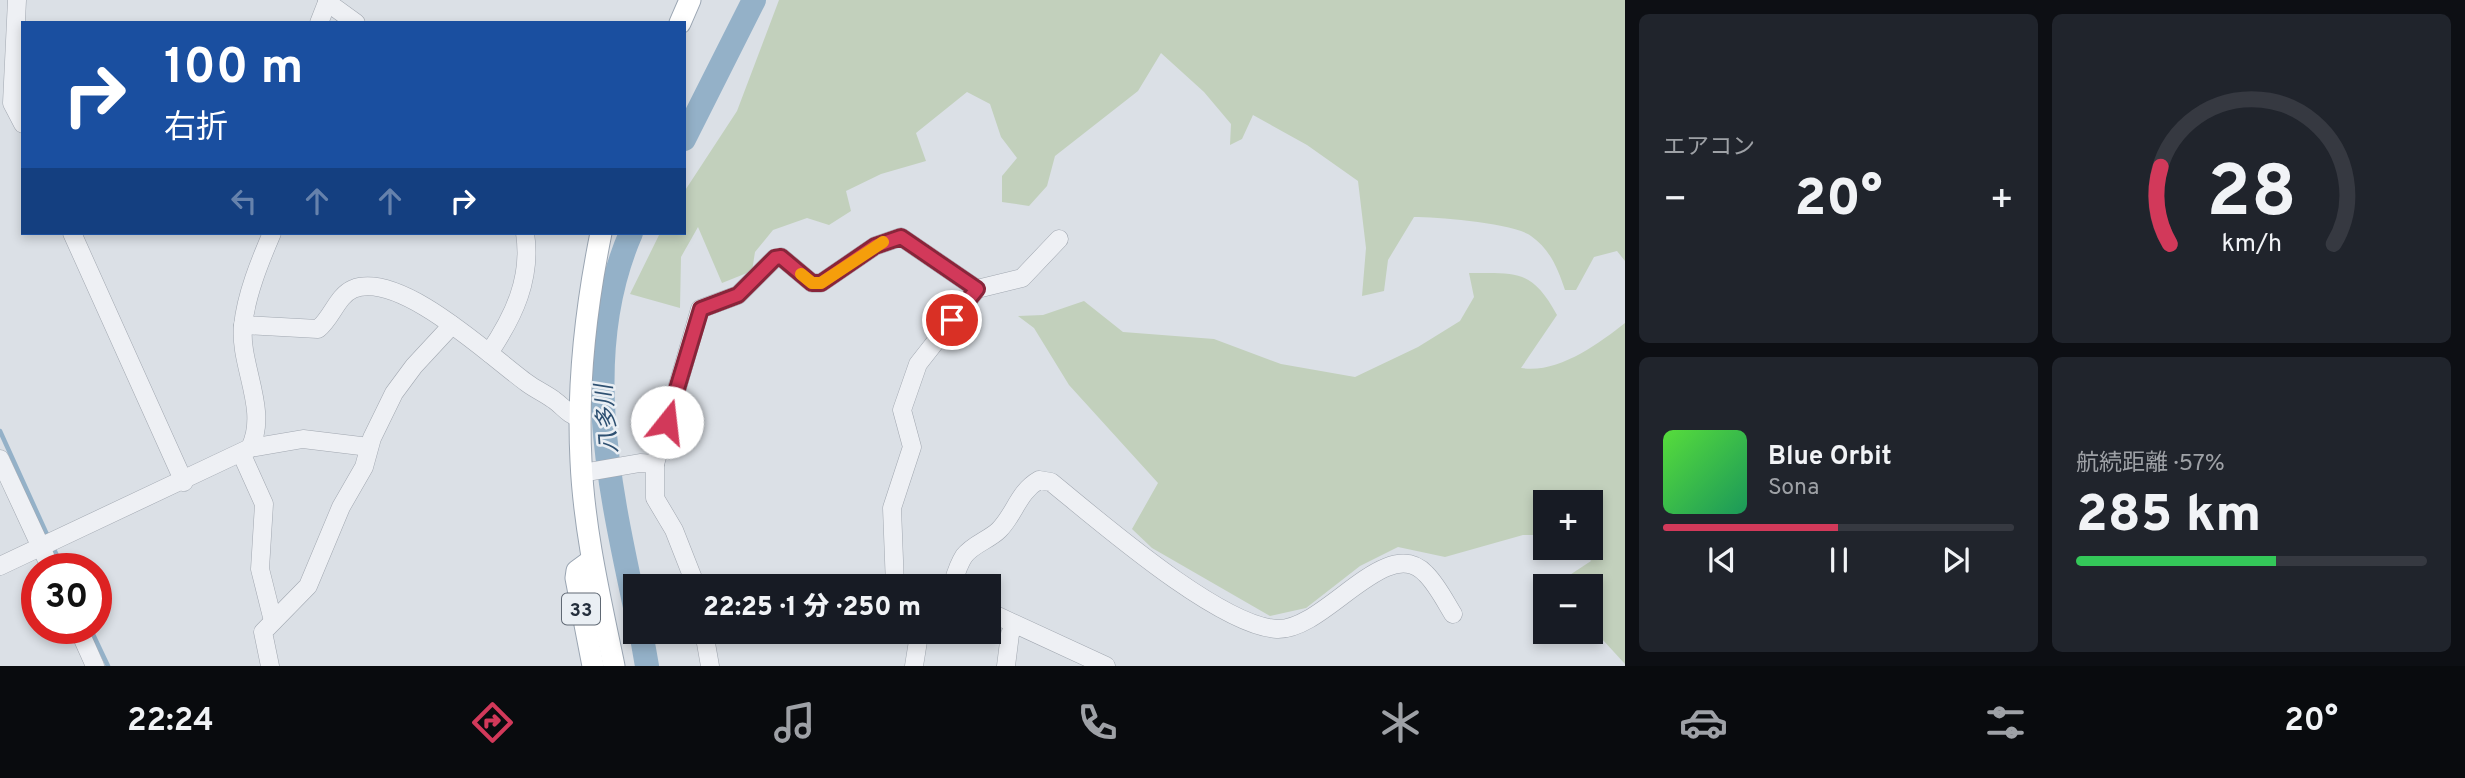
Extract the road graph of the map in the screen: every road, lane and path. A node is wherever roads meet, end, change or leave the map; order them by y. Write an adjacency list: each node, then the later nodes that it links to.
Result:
1 (17, 0): 5 (street)
2 (328, 1): 3 (street); 4 (street)
3 (320, 21)
4 (353, 21)
5 (12, 103): 6 (street)
6 (21, 120)
7 (73, 235): 22 (street)
8 (271, 235): 13 (street)
9 (524, 235): 15 (street)
10 (601, 235): 16 (main road)
11 (1059, 239): 12 (street)
12 (977, 289): 20 (street); 28 (street)
13 (243, 325): 14 (street); 18 (street)
14 (452, 325): 15 (street); 17 (street)
15 (489, 352): 16 (street)
16 (580, 418): 21 (main road)
17 (369, 447): 18 (street); 32 (street)
18 (246, 451): 22 (street); 32 (street)
19 (0, 459): 23 (street)
20 (648, 464): 21 (street); 27 (street)
21 (586, 472): 25 (main road)
22 (184, 482): 23 (street)
23 (48, 544): 24 (street); 26 (street)
24 (49, 553)
25 (592, 560): 39 (main road, 33); 40 (main road)
26 (0, 566)
27 (691, 574)
28 (895, 574)
29 (956, 574): 30 (street)
30 (1453, 614)
31 (1001, 618): 33 (street)
32 (273, 621): 38 (street)
33 (1015, 625): 43 (street); 44 (street)
34 (85, 644): 37 (street)
35 (706, 644): 41 (street)
36 (918, 644): 42 (street)
37 (95, 666)
38 (270, 666)
39 (593, 666)
40 (614, 666)
41 (710, 666)
42 (914, 666)
43 (1006, 666)
44 (1106, 666)

